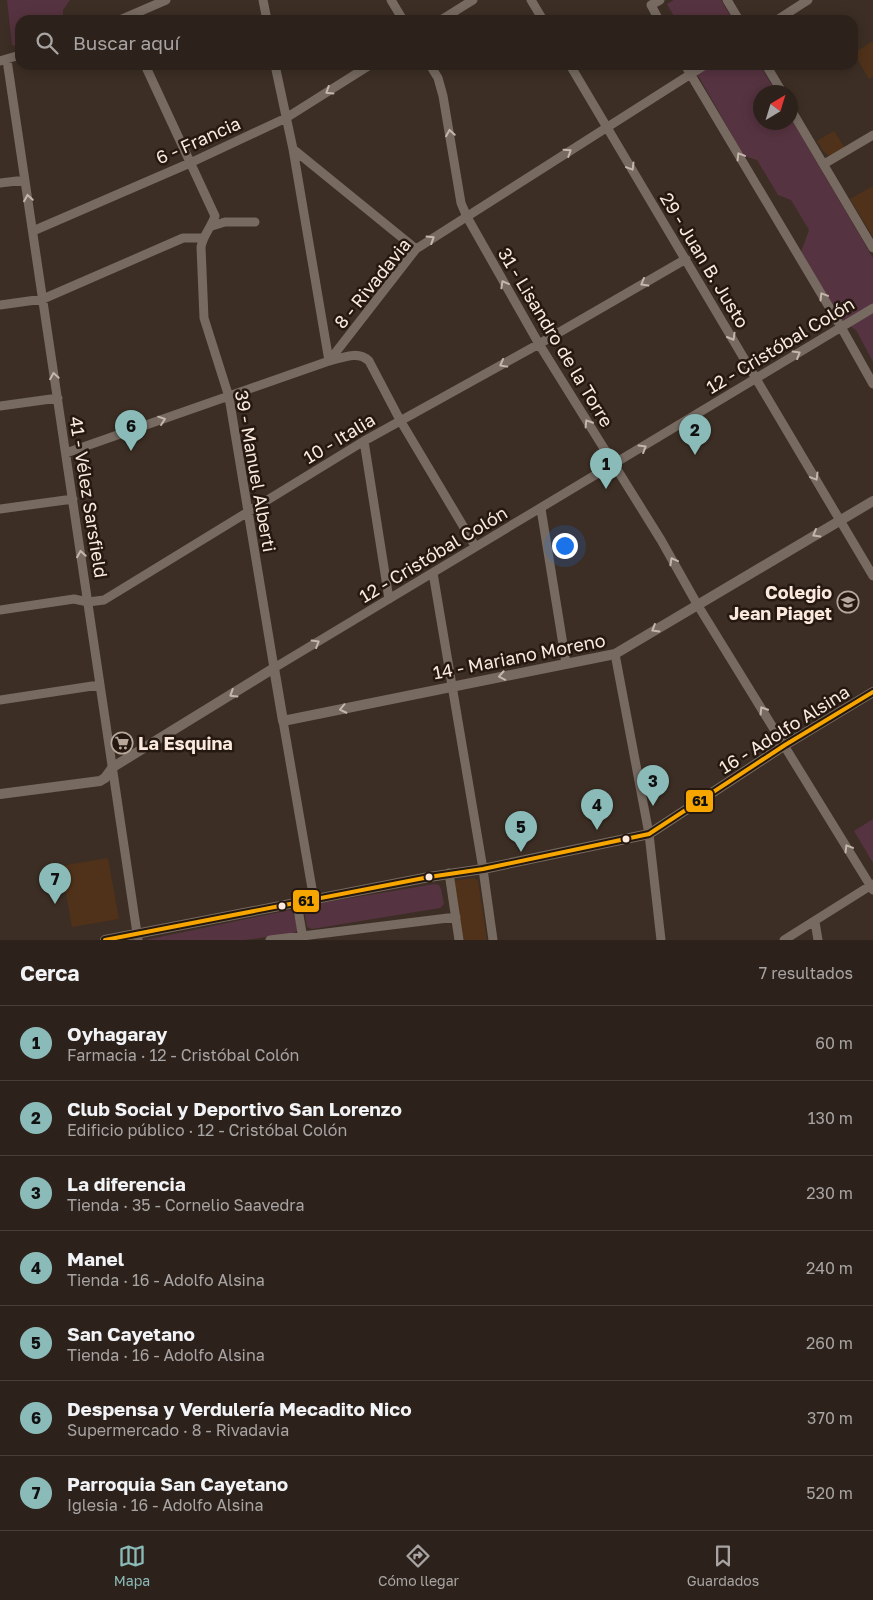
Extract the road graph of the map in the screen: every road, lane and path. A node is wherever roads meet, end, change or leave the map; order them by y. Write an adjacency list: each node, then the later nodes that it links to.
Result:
1 (166, 0): 9 (street)
2 (263, 0): 10 (street)
3 (391, 0): 11 (street)
4 (473, 0): 12 (street)
5 (531, 0): 13 (street)
6 (660, 0): 14 (street)
7 (727, 0): 15 (street)
8 (808, 0): 16 (street)
9 (134, 15)
10 (265, 15)
11 (400, 15)
12 (450, 15)
13 (540, 15)
14 (656, 15)
15 (736, 15)
16 (785, 15)
17 (4, 60): 35 (street, 41 - Vélez Sarsfield)
18 (147, 70): 33 (street)
19 (277, 70): 28 (street)
20 (362, 70): 28 (street, 6 - Francia, one-way to 28)
21 (433, 70): 37 (street, 31 - Lisandro de la Torre, one-way to 21)
22 (573, 70): 30 (street, 29 - Juan B. Justo)
23 (688, 70): 26 (street)
24 (697, 70): 26 (street, 8 - Rivadavia)
25 (769, 70): 27 (street)
26 (691, 74): 30 (street, 8 - Rivadavia); 48 (street, one-way to 26)
27 (778, 85)
28 (286, 118): 32 (street); 33 (street, 6 - Francia)
29 (798, 121): 34 (street)
30 (607, 126): 37 (street, 8 - Rivadavia, one-way to 30); 44 (street, 29 - Juan B. Justo, one-way to 44)
31 (873, 135): 34 (street)
32 (293, 149): 43 (street); 50 (street)
33 (190, 163): 39 (street); 40 (street, 6 - Francia)
34 (824, 164): 42 (street)
35 (25, 180): 36 (street); 40 (street, 41 - Vélez Sarsfield, one-way to 35)
36 (0, 183)
37 (467, 217): 43 (street, 8 - Rivadavia, one-way to 37); 49 (street, 31 - Lisandro de la Torre, one-way to 37)
38 (255, 222): 39 (street)
39 (212, 226): 41 (street)
40 (33, 231): 45 (street, 41 - Vélez Sarsfield)
41 (203, 238): 45 (street); 54 (street, 39 - Manuel Alberti)
42 (873, 248)
43 (416, 249): 50 (street, 8 - Rivadavia)
44 (686, 258): 49 (street, 10 - Italia, one-way to 49); 51 (street, 29 - Juan B. Justo, one-way to 51)
45 (43, 299): 46 (street); 53 (street, 41 - Vélez Sarsfield, one-way to 45)
46 (0, 305)
47 (873, 308): 48 (street, 12 - Cristóbal Colón)
48 (841, 327): 51 (street, 12 - Cristóbal Colón, one-way to 48); 52 (street)
49 (539, 344): 56 (street, 10 - Italia, one-way to 56); 59 (street, 31 - Lisandro de la Torre, one-way to 49)
50 (329, 361): 54 (street); 56 (street)
51 (756, 379): 59 (street, 12 - Cristóbal Colón, one-way to 51); 65 (street, 29 - Juan B. Justo, one-way to 65)
52 (873, 384)
53 (58, 398): 55 (street); 58 (street, 41 - Vélez Sarsfield)
54 (228, 398): 58 (street, one-way to 54); 64 (street, 39 - Manuel Alberti)
55 (0, 406)
56 (400, 420): 57 (street, 10 - Italia); 66 (street)
57 (364, 441): 64 (street, 10 - Italia); 69 (street)
58 (66, 453): 60 (street, 41 - Vélez Sarsfield)
59 (614, 465): 63 (street, 12 - Cristóbal Colón); 71 (street, 31 - Lisandro de la Torre, one-way to 59)
60 (73, 499): 62 (street); 70 (street, 41 - Vélez Sarsfield, one-way to 60)
61 (873, 501): 65 (street, 14 - Mariano Moreno)
62 (0, 509)
63 (541, 509): 66 (street, 12 - Cristóbal Colón); 74 (street)
64 (247, 512): 70 (street, 10 - Italia); 75 (street, 39 - Manuel Alberti)
65 (840, 520): 68 (street, 29 - Juan B. Justo); 71 (street, 14 - Mariano Moreno, one-way to 71)
66 (475, 546): 67 (street, 12 - Cristóbal Colón)
67 (433, 573): 69 (street, 12 - Cristóbal Colón); 77 (street)
68 (873, 576)
69 (389, 599): 75 (street, 12 - Cristóbal Colón, one-way to 69)
70 (88, 602): 72 (street, 10 - Italia); 76 (street, 41 - Vélez Sarsfield)
71 (697, 604): 73 (street, 14 - Mariano Moreno, one-way to 73); 81 (street, 31 - Lisandro de la Torre, one-way to 71)
72 (0, 610)
73 (614, 654): 74 (street, 14 - Mariano Moreno); 84 (street)
74 (566, 663): 77 (street, 14 - Mariano Moreno, one-way to 77)
75 (274, 668): 80 (street, 39 - Manuel Alberti); 82 (street, 12 - Cristóbal Colón, one-way to 82)
76 (100, 686): 79 (street); 82 (street, 41 - Vélez Sarsfield)
77 (452, 686): 80 (street, 14 - Mariano Moreno, one-way to 80); 85 (street)
78 (873, 692): 81 (street, 16 - Adolfo Alsina)
79 (0, 700)
80 (283, 721): 88 (street, 39 - Manuel Alberti)
81 (785, 745): 84 (street, 16 - Adolfo Alsina); 87 (street, 31 - Lisandro de la Torre, one-way to 81)
82 (113, 767): 83 (street, 12 - Cristóbal Colón); 92 (street, 41 - Vélez Sarsfield)
83 (0, 794)
84 (649, 834): 85 (street, 16 - Adolfo Alsina); 98 (street)
85 (484, 868): 86 (street, 16 - Adolfo Alsina); 97 (street)
86 (449, 874): 88 (street, 16 - Adolfo Alsina); 90 (street)
87 (872, 887): 91 (street)
88 (314, 900): 89 (street, 16 - Adolfo Alsina)
89 (297, 903): 92 (street, 16 - Adolfo Alsina); 93 (street)
90 (456, 917): 93 (street); 96 (street)
91 (815, 922): 99 (street); 100 (street)
92 (138, 937): 94 (street, 16 - Adolfo Alsina)
93 (302, 938): 95 (street)
94 (105, 940)
95 (270, 940)
96 (459, 940)
97 (493, 940)
98 (661, 940)
99 (784, 940)
100 (818, 940)

